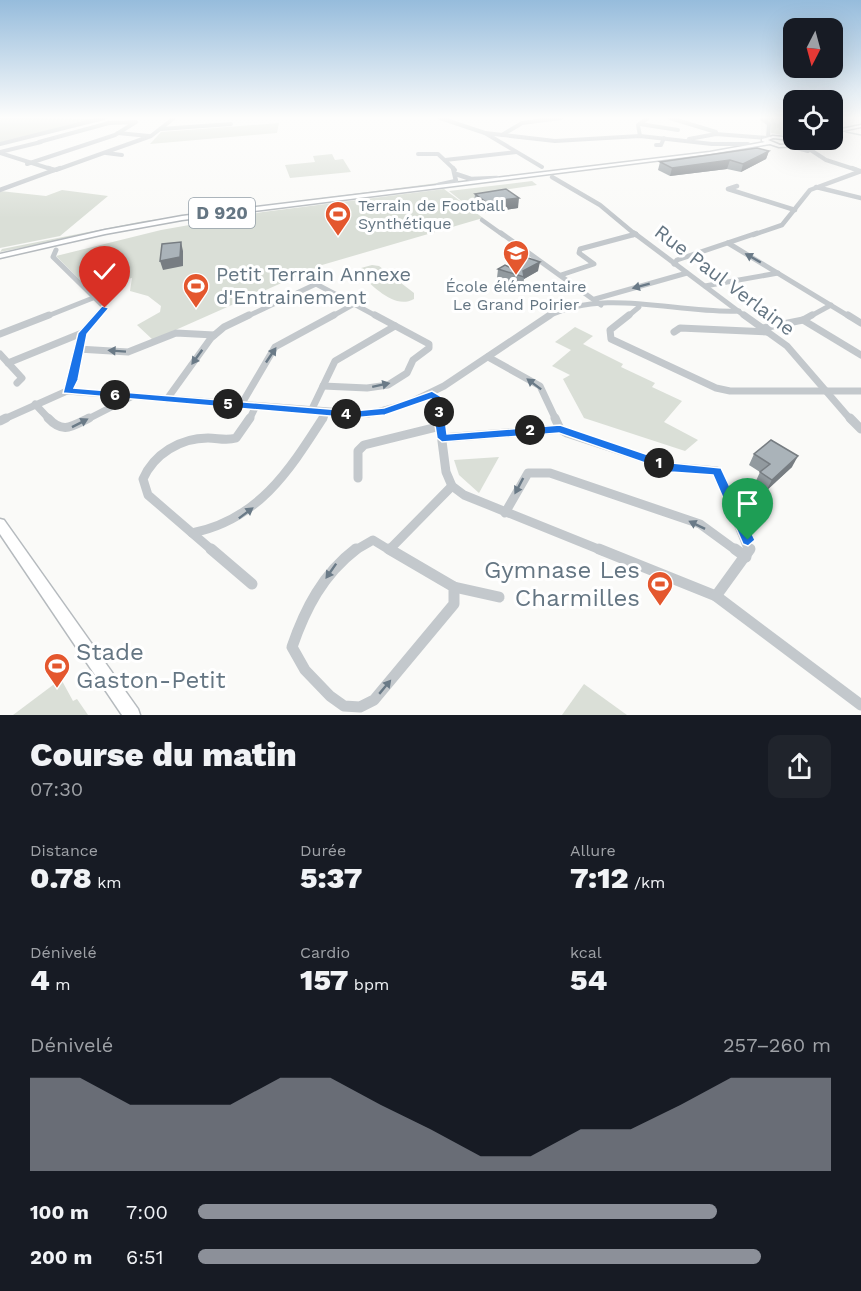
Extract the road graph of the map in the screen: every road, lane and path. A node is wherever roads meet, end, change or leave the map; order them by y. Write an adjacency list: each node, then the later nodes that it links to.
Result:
1 (64, 151): 15 (street)
2 (108, 151): 9 (street)
3 (716, 151): 10 (main road, D 920)
4 (730, 151): 10 (main road, D 920)
5 (807, 151): 12 (street)
6 (812, 151): 12 (street)
7 (516, 152): 14 (street); 16 (street)
8 (0, 153): 15 (street)
9 (103, 153): 13 (street); 17 (street)
10 (710, 153): 20 (main road, D 920)
11 (418, 154): 14 (street)
12 (815, 154): 18 (street)
13 (122, 155)
14 (446, 160): 19 (street)
15 (27, 164): 17 (street)
16 (543, 167)
17 (54, 170): 24 (street)
18 (861, 172): 23 (street)
19 (456, 174): 20 (street); 25 (street)
20 (537, 175): 25 (main road, D 920)
21 (552, 177): 29 (street, Rue Paul Verlaine)
22 (737, 186): 27 (street)
23 (816, 187): 26 (street); 27 (street)
24 (0, 190)
25 (388, 193): 32 (main road, D 920)
26 (861, 198)
27 (795, 210): 30 (street)
28 (482, 220): 36 (street)
29 (636, 234): 33 (street, Rue Paul Verlaine); 36 (street)
30 (728, 243): 33 (street); 35 (street, one-way to 30)
31 (56, 250): 38 (street)
32 (0, 255)
33 (674, 264): 34 (street, Rue Paul Verlaine)
34 (687, 273): 37 (street, Rue Paul Verlaine); 39 (street, one-way to 39)
35 (777, 273): 37 (street); 41 (street)
36 (561, 275): 39 (street)
37 (705, 286): 43 (street, Rue Paul Verlaine)
38 (93, 298): 49 (street); 50 (street)
39 (598, 302): 42 (street); 55 (street)
40 (354, 304): 46 (street); 51 (street); 66 (street, one-way to 40)
41 (831, 305): 44 (street); 45 (street)
42 (639, 307): 43 (street); 61 (street)
43 (739, 311): 47 (street, Rue Paul Verlaine)
44 (803, 320): 47 (street); 54 (street)
45 (861, 323)
46 (395, 326): 58 (street); 58 (street, one-way to 46)
47 (765, 330): 48 (street); 61 (street, Rue Paul Verlaine)
48 (674, 332)
49 (82, 333): 52 (street); 56 (street)
50 (0, 334)
51 (214, 335): 52 (street, one-way to 52); 64 (street, one-way to 64)
52 (78, 349): 59 (street)
53 (0, 354): 56 (street)
54 (861, 355)
55 (488, 357): 62 (street); 72 (street, one-way to 55)
56 (8, 363): 57 (street)
57 (17, 383)
58 (322, 386): 68 (street)
59 (67, 391): 63 (street); 65 (street)
60 (861, 391): 61 (street)
61 (825, 392): 73 (street, Rue Paul Verlaine)
62 (432, 394): 69 (street); 71 (street)
63 (132, 396): 64 (street); 65 (street, one-way to 63)
64 (167, 399): 66 (street)
65 (35, 404): 70 (street)
66 (241, 405): 67 (street)
67 (256, 406): 68 (street); 79 (street)
68 (311, 411): 69 (street)
69 (327, 412): 79 (street, one-way to 69)
70 (0, 421)
71 (441, 426): 74 (street); 75 (street)
72 (560, 429): 74 (street); 81 (street)
73 (861, 429)
74 (442, 438): 76 (street)
75 (358, 478)
76 (452, 486): 77 (street); 80 (street)
77 (505, 513): 81 (street, one-way to 77); 85 (street)
78 (0, 524): 87 (main road)
79 (192, 533): 82 (street)
80 (390, 549): 83 (street); 83 (street, one-way to 83)
81 (746, 557): 85 (street)
82 (252, 584)
83 (454, 587): 84 (street)
84 (499, 597)
85 (716, 597): 86 (street)
86 (861, 705)
87 (132, 715)

